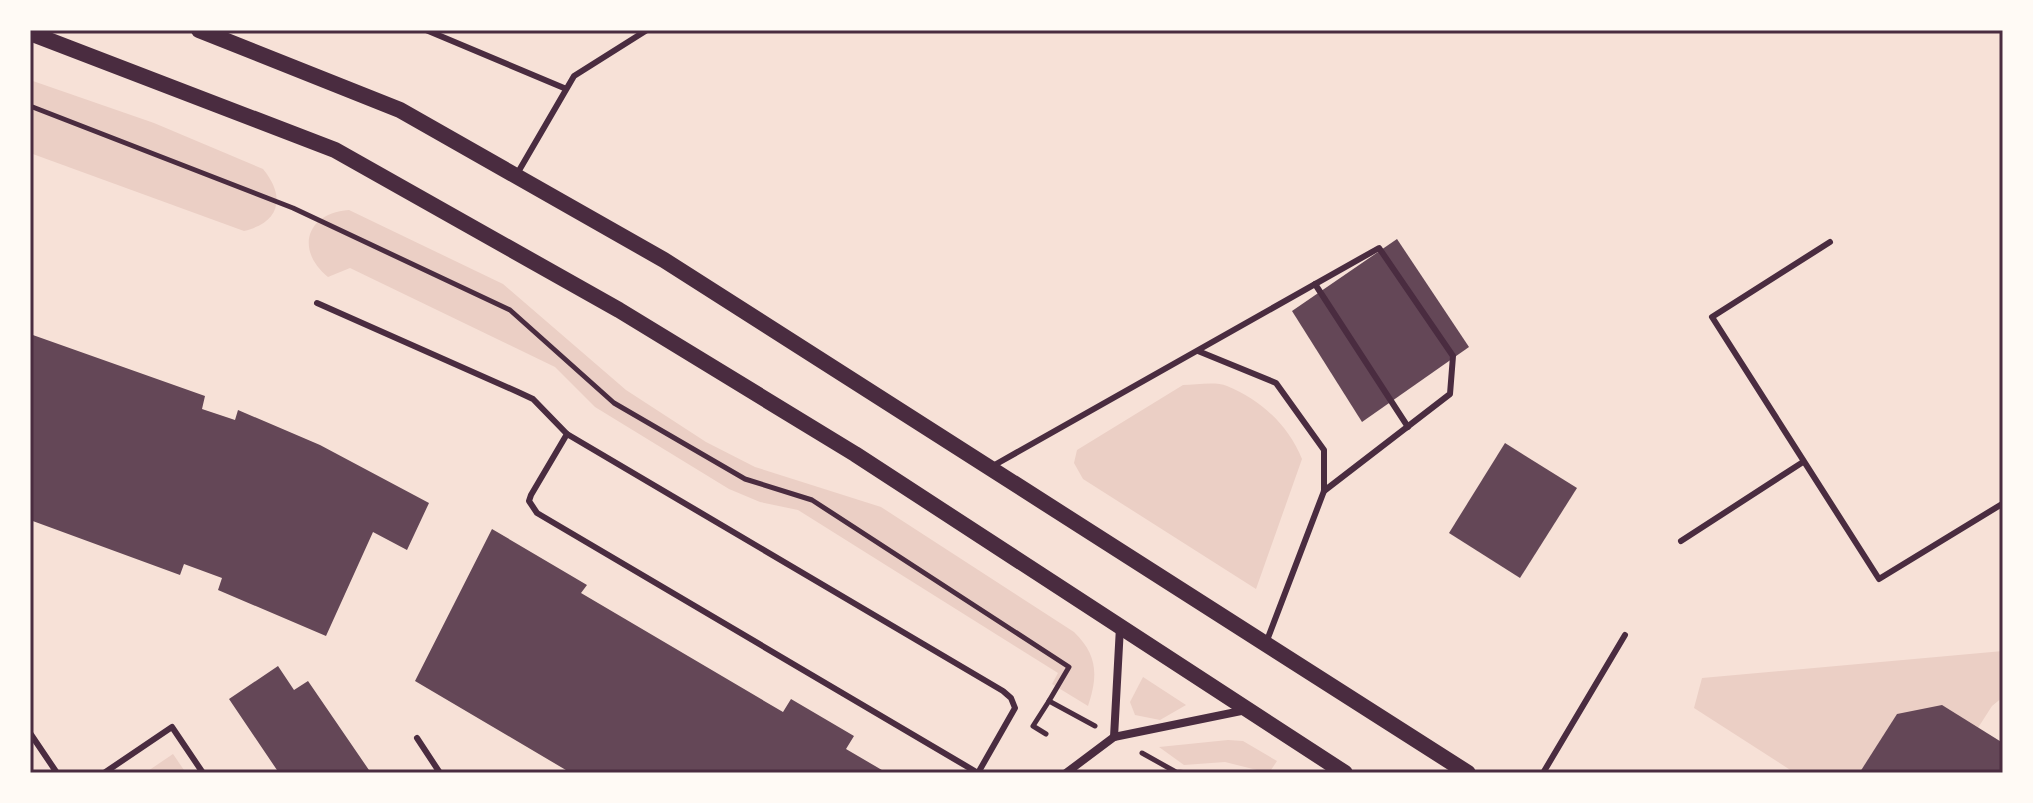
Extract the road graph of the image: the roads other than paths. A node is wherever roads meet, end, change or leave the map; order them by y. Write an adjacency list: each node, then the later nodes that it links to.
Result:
1 (426, 30): 7 (lane)
2 (629, 30): 6 (lane)
3 (647, 30): 6 (lane)
4 (209, 32): 8 (main road)
5 (30, 33): 20 (main road)
6 (634, 38): 7 (lane)
7 (564, 88): 8 (lane)
8 (516, 176): 16 (main road)
9 (1830, 242): 15 (lane)
10 (1315, 284): 12 (lane); 13 (lane); 13 (lane)
11 (317, 303): 14 (lane)
12 (1198, 351): 16 (lane); 17 (lane)
13 (1408, 427): 17 (lane)
14 (567, 434): 31 (lane); 31 (lane)
15 (1803, 462): 18 (lane); 19 (lane)
16 (991, 467): 22 (main road)
17 (1324, 491): 22 (lane)
18 (2002, 504)
19 (1681, 541)
20 (1120, 627): 23 (main road); 25 (street)
21 (1625, 635): 35 (lane)
22 (1266, 643): 34 (main road)
23 (1246, 710): 25 (street); 33 (main road)
24 (30, 733): 27 (lane)
25 (1114, 737): 32 (street)
26 (417, 738): 30 (lane)
27 (57, 773)
28 (104, 773): 29 (lane)
29 (203, 773)
30 (440, 773)
31 (978, 773)
32 (1066, 773)
33 (1345, 773)
34 (1468, 773)
35 (1543, 773)

